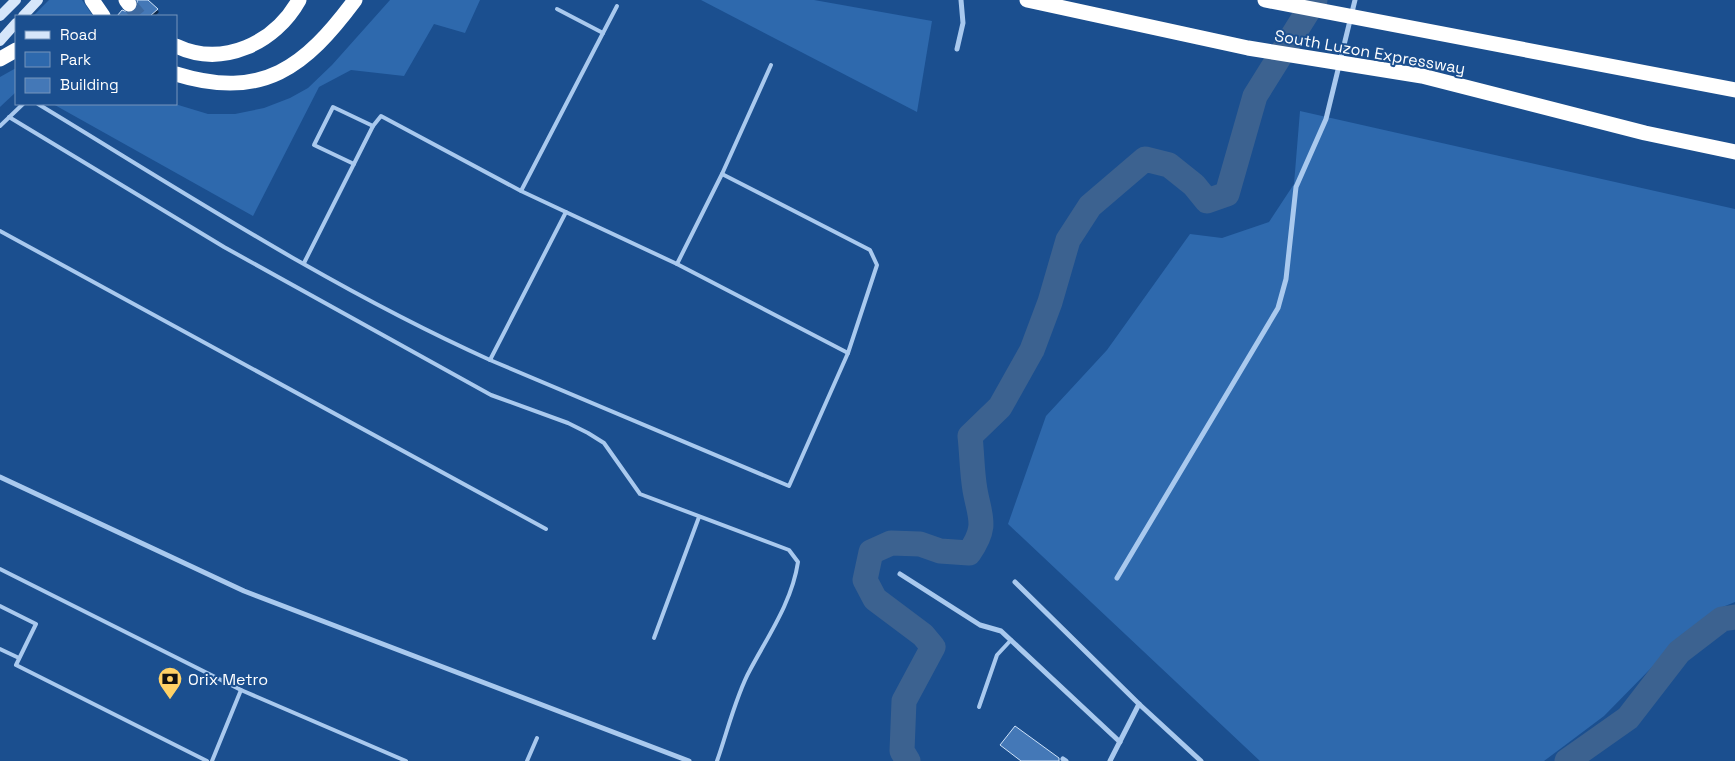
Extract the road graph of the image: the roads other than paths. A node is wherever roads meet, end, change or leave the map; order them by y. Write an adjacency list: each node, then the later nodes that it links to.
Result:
1 (16, 0): 14 (main road)
2 (38, 0): 12 (main road)
3 (92, 0): 13 (highway)
4 (299, 0): 18 (highway)
5 (355, 0): 23 (highway)
6 (961, 0): 19 (street)
7 (1027, 0): 30 (highway, South Luzon Expressway)
8 (1265, 0): 24 (highway, South Luzon Expressway)
9 (1355, 0): 45 (street)
10 (617, 6): 16 (lane)
11 (557, 9): 16 (lane)
12 (24, 15)
13 (102, 15)
14 (0, 16)
15 (15, 24): 17 (main road)
16 (603, 33): 33 (lane)
17 (0, 41)
18 (178, 47)
19 (958, 48)
20 (15, 51): 21 (highway)
21 (0, 59)
22 (771, 65): 32 (lane)
23 (178, 74)
24 (1735, 90)
25 (22, 105): 27 (lane)
26 (40, 105): 36 (lane)
27 (9, 117): 28 (lane); 41 (lane)
28 (0, 126)
29 (373, 126): 31 (lane); 31 (lane); 33 (lane)
30 (1735, 152)
31 (354, 164): 36 (lane)
32 (722, 174): 37 (lane); 38 (lane)
33 (521, 190): 34 (lane)
34 (566, 212): 37 (lane); 39 (lane)
35 (0, 231): 42 (lane)
36 (304, 263): 39 (lane)
37 (677, 264): 38 (lane)
38 (848, 353): 39 (lane)
39 (490, 360)
40 (0, 477): 61 (street)
41 (699, 517): 48 (lane); 62 (lane)
42 (546, 529)
43 (0, 569): 52 (lane)
44 (900, 574): 49 (street)
45 (1117, 578)
46 (1015, 582): 53 (street)
47 (0, 606): 51 (lane)
48 (654, 638)
49 (1011, 640): 54 (lane); 56 (street)
50 (0, 649): 51 (lane)
51 (19, 658): 57 (lane)
52 (242, 690): 58 (lane); 59 (lane)
53 (1139, 704): 56 (street); 64 (street)
54 (979, 707)
55 (537, 738): 60 (lane)
56 (1120, 742): 63 (street)
57 (207, 761)
58 (212, 761)
59 (406, 761)
60 (527, 761)
61 (689, 761)
62 (717, 761)
63 (1110, 761)
64 (1201, 761)

